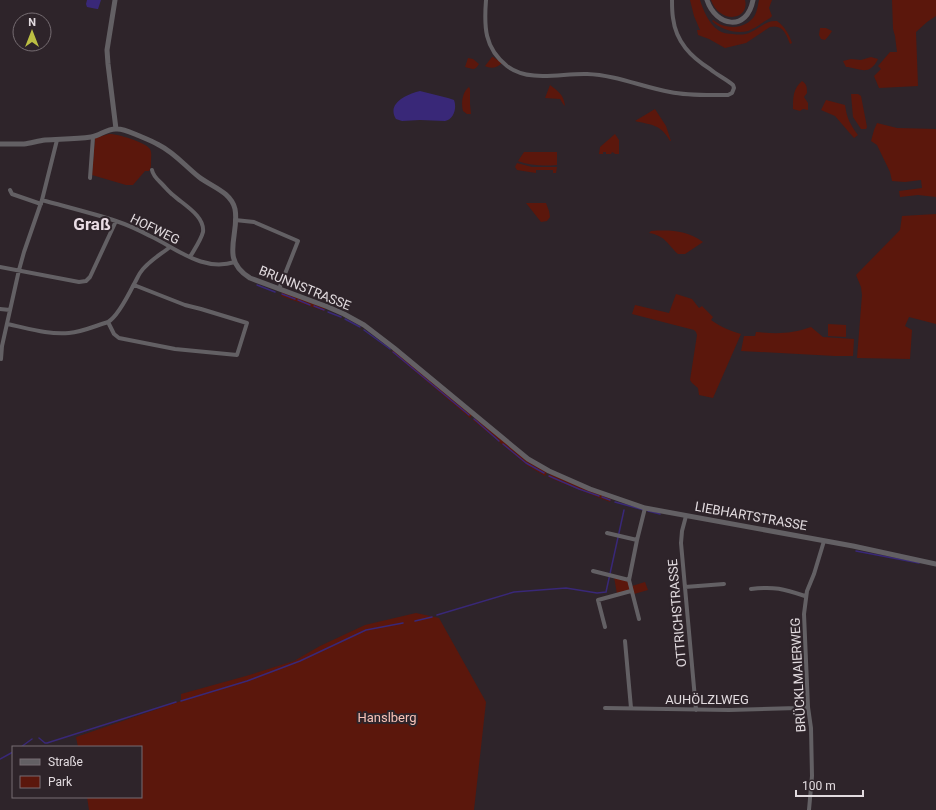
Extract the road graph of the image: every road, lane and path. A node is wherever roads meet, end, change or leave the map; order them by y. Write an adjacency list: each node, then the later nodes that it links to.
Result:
1 (115, 0): 6 (street)
2 (486, 0): 3 (street)
3 (672, 0)
4 (707, 0): 5 (street)
5 (753, 0)
6 (116, 129): 7 (street); 14 (street)
7 (94, 137): 8 (street); 11 (street)
8 (57, 140): 9 (street); 13 (street)
9 (0, 144)
10 (152, 170): 17 (street)
11 (90, 178)
12 (10, 190): 13 (street, HOFWEG)
13 (42, 202): 15 (street, HOFWEG); 20 (street)
14 (235, 220): 18 (street); 22 (street)
15 (116, 221): 16 (street, HOFWEG); 20 (street)
16 (170, 247): 17 (street, HOFWEG); 21 (street)
17 (190, 257): 18 (street, HOFWEG)
18 (235, 262): 22 (street, BRUNNSTRASSE)
19 (0, 267): 20 (street)
20 (20, 270): 24 (street)
21 (134, 285): 25 (street); 25 (street)
22 (280, 289): 28 (street, BRUNNSTRASSE)
23 (0, 309): 24 (street)
24 (10, 310): 26 (street)
25 (108, 322): 26 (street)
26 (7, 324): 27 (street)
27 (1, 359)
28 (566, 478): 29 (street, LIEBHARTSTRASSE)
29 (645, 510): 30 (street, LIEBHARTSTRASSE); 32 (street)
30 (686, 516): 33 (street, LIEBHARTSTRASSE); 38 (street, OTTRICHSTRASSE)
31 (607, 533): 32 (street)
32 (637, 540): 36 (street)
33 (824, 541): 34 (street, LIEBHARTSTRASSE); 41 (street, BRÜCKLMAIERWEG)
34 (936, 564)
35 (593, 571): 36 (street)
36 (629, 580): 40 (street)
37 (724, 584): 38 (street)
38 (685, 587): 48 (street, OTTRICHSTRASSE)
39 (751, 589): 41 (street)
40 (631, 591): 42 (street); 43 (street)
41 (805, 596): 45 (street, BRÜCKLMAIERWEG)
42 (639, 619)
43 (605, 628)
44 (625, 641): 47 (street)
45 (808, 706): 48 (street, AUHÖLZLWEG); 49 (street, BRÜCKLMAIERWEG)
46 (605, 708): 47 (street, AUHÖLZLWEG)
47 (631, 708): 48 (street, AUHÖLZLWEG)
48 (696, 710)
49 (809, 810)

